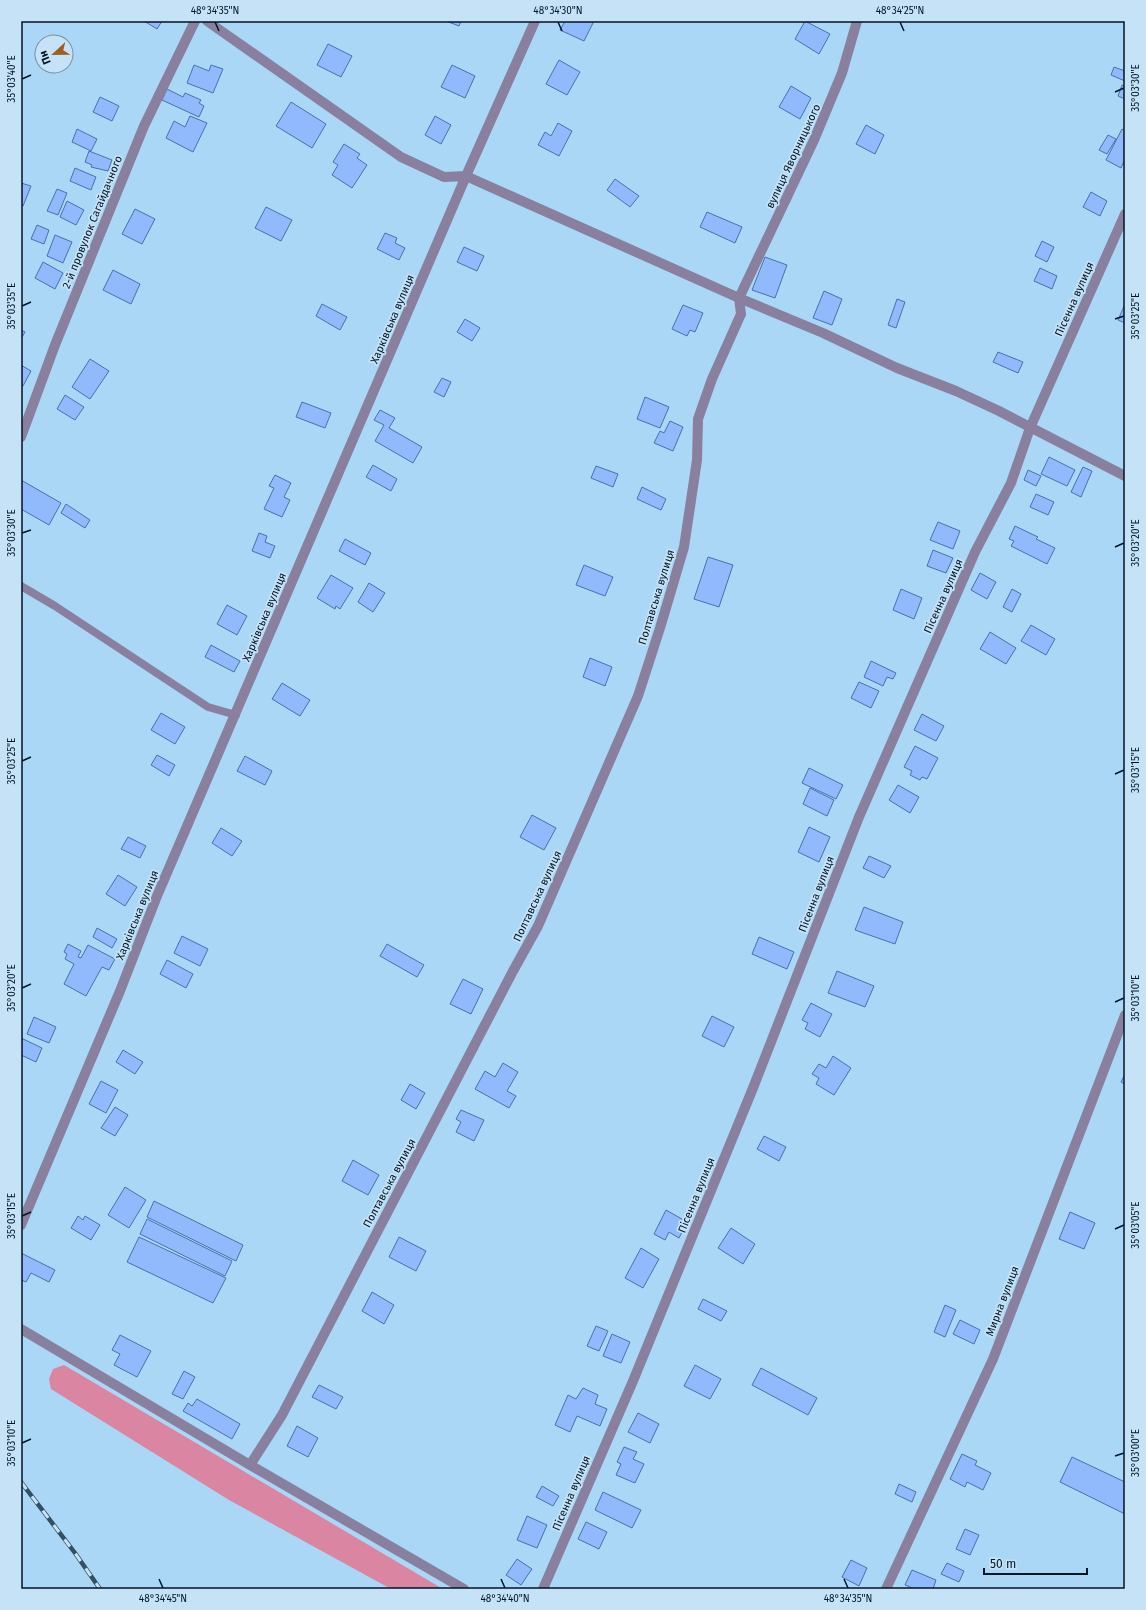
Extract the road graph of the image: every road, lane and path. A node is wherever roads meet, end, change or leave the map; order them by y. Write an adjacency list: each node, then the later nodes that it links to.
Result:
1 (195, 21): 9 (street, 2-й провулок Сагайдачного)
2 (207, 21): 5 (street)
3 (535, 21): 5 (street, Харківська вулиця)
4 (857, 21): 7 (street, вулиця Яворницького)
5 (466, 176): 7 (street); 12 (street, Харківська вулиця)
6 (1125, 214): 8 (street, Пісенна вулиця)
7 (740, 298): 8 (street); 16 (street, Полтавська вулиця)
8 (1030, 428): 10 (street); 18 (street, Пісенна вулиця)
9 (21, 437)
10 (1125, 476)
11 (21, 586): 12 (lane)
12 (236, 715): 14 (street, Харківська вулиця)
13 (1125, 1015): 19 (street, Мирна вулиця)
14 (21, 1224)
15 (21, 1329): 16 (street)
16 (250, 1465): 17 (street)
17 (464, 1589)
18 (543, 1589)
19 (886, 1589)

